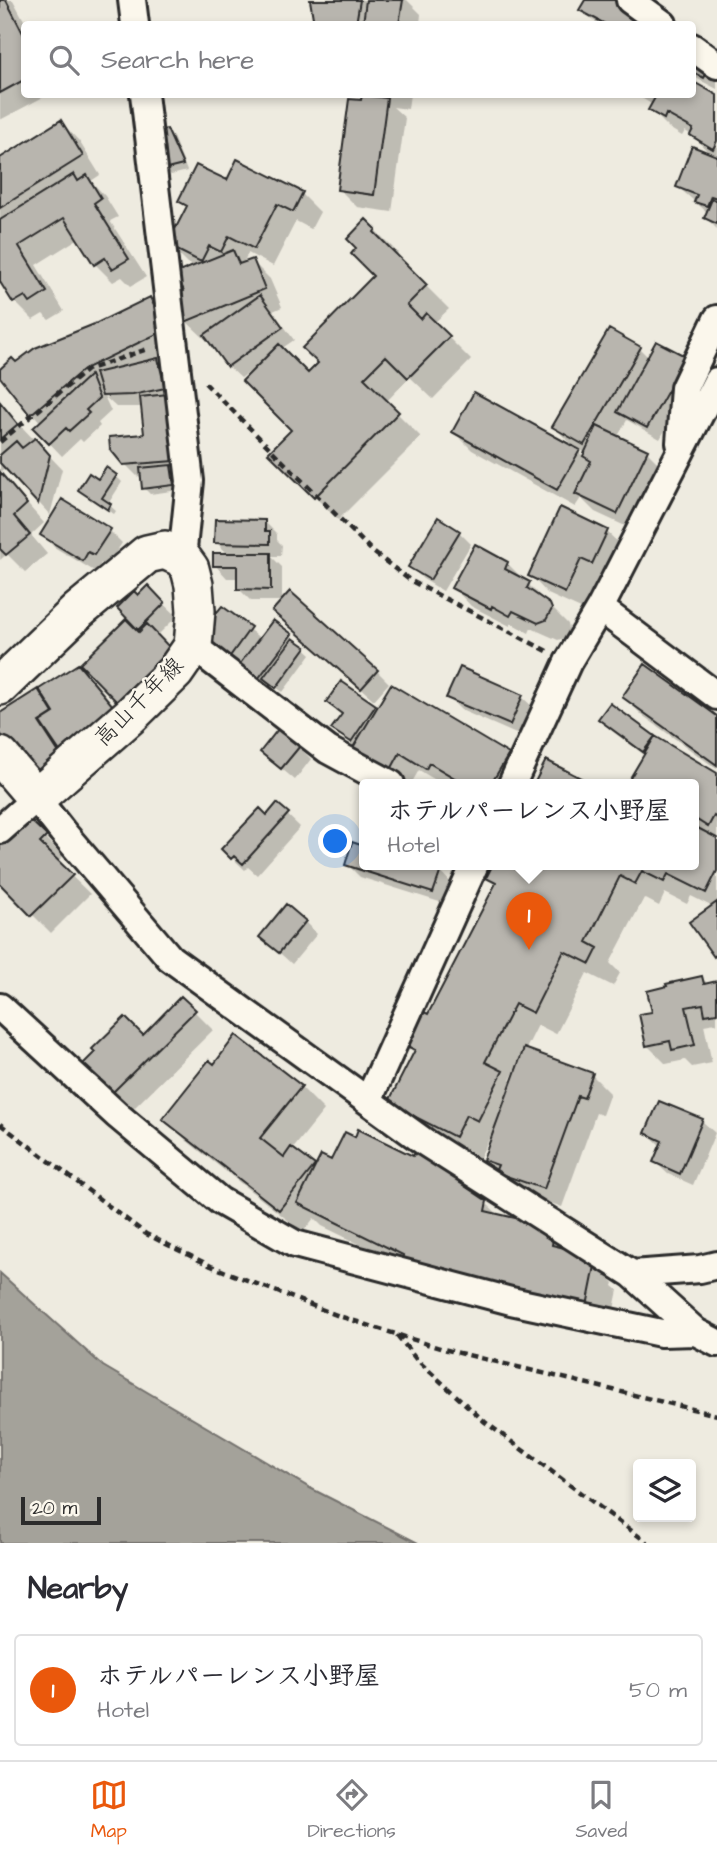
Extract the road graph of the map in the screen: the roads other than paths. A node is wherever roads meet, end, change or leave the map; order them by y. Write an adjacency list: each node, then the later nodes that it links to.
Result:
1 (132, 0): 3 (street)
2 (630, 0): 4 (street)
3 (135, 21)
4 (659, 21)
5 (696, 50): 6 (street)
6 (717, 65)
7 (144, 98): 11 (street)
8 (717, 318): 10 (street)
9 (717, 381): 10 (street)
10 (679, 455): 12 (street)
11 (182, 558): 13 (main road, 高山千年線); 14 (main road)
12 (600, 608): 15 (street); 18 (street)
13 (194, 646): 17 (street); 19 (main road, 高山千年線)
14 (0, 686)
15 (717, 696)
16 (0, 757): 19 (main road)
17 (382, 779)
18 (514, 779)
19 (36, 798): 20 (street); 23 (street)
20 (0, 830)
21 (472, 870): 23 (street)
22 (0, 1007): 26 (street)
23 (368, 1101): 25 (street)
24 (717, 1265): 25 (street)
25 (632, 1274): 26 (street)
26 (706, 1338)

